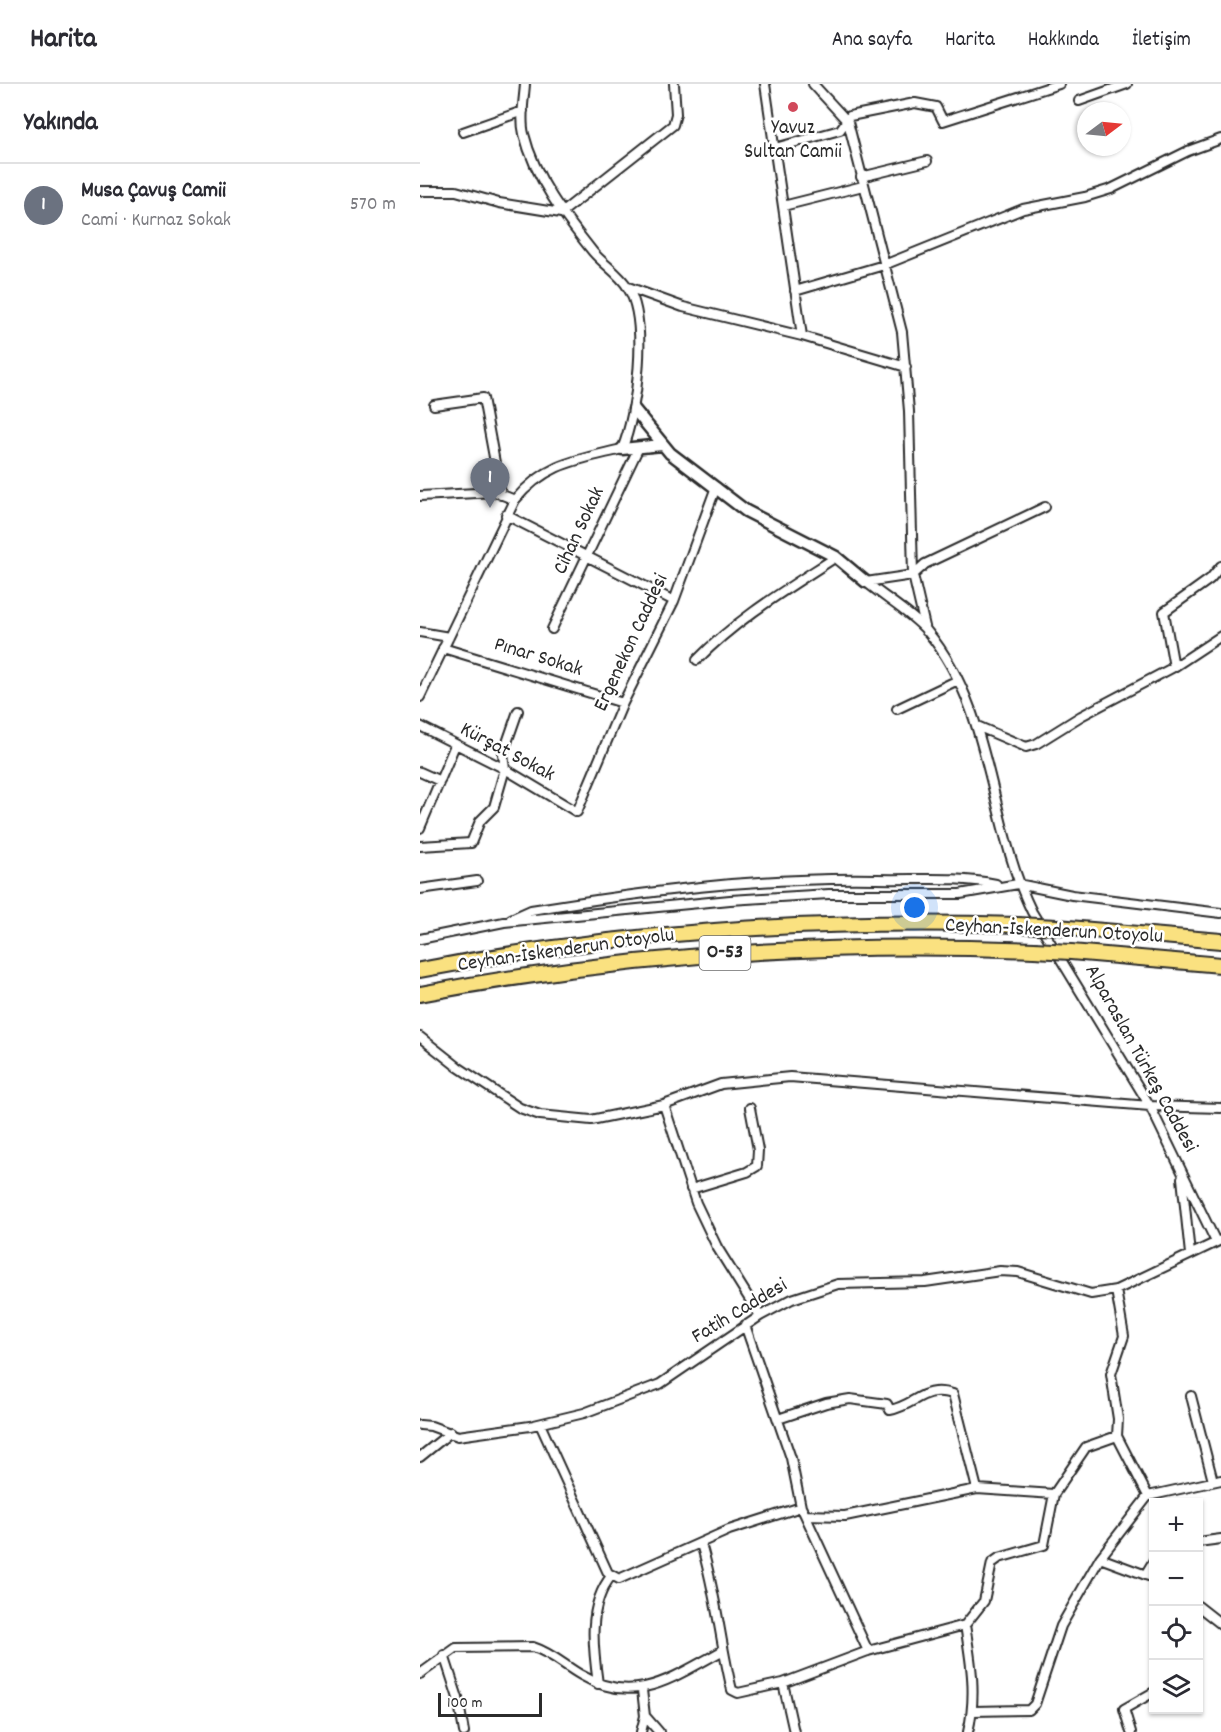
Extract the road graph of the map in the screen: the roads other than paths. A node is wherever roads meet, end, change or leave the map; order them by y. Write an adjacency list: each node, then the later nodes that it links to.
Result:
1 (525, 84): 8 (street)
2 (674, 84): 18 (street)
3 (765, 84): 12 (street)
4 (813, 84): 9 (street)
5 (1059, 84): 9 (street)
6 (1126, 84): 7 (street)
7 (1079, 101)
8 (523, 111): 10 (street); 18 (street)
9 (848, 122): 12 (street); 14 (street)
10 (463, 132)
11 (1221, 139): 19 (street)
12 (775, 147): 17 (street)
13 (927, 161): 14 (street)
14 (861, 177): 15 (street)
15 (863, 186): 17 (street); 19 (street)
16 (420, 191): 18 (street)
17 (783, 207): 21 (street)
18 (561, 213): 20 (street)
19 (884, 265): 21 (street); 23 (street)
20 (628, 287): 22 (street); 25 (street)
21 (795, 291): 22 (street)
22 (802, 336): 23 (street)
23 (906, 367): 38 (street)
24 (434, 405): 30 (street)
25 (634, 409): 26 (street); 28 (street)
26 (662, 445): 27 (street); 29 (street)
27 (639, 447): 28 (street); 35 (street, Cihan Sokak)
28 (622, 449): 32 (street)
29 (716, 487): 36 (street); 40 (street, Ergenekon Caddesi)
30 (501, 495): 31 (street); 32 (street)
31 (420, 496)
32 (515, 500): 34 (street)
33 (1045, 507): 38 (street)
34 (506, 515): 35 (street); 45 (street)
35 (588, 556): 40 (street); 41 (street, Cihan Sokak)
36 (836, 556): 39 (street); 47 (street)
37 (1221, 566): 48 (street)
38 (913, 575): 39 (street); 42 (street)
39 (866, 582): 42 (street)
40 (674, 601): 51 (street, Ergenekon Caddesi)
41 (552, 629)
42 (926, 631): 49 (street, Alparaslan Türkeş Caddesi)
43 (420, 632): 45 (street)
44 (1221, 636): 48 (street)
45 (449, 638): 46 (street)
46 (443, 648): 50 (street); 51 (street, Pınar Sokak)
47 (697, 660)
48 (1174, 667): 55 (street)
49 (958, 680): 52 (street); 55 (street, Alparaslan Türkeş Caddesi)
50 (420, 697)
51 (623, 703): 60 (street, Ergenekon Caddesi)
52 (897, 709)
53 (518, 711): 57 (street)
54 (420, 726): 56 (street, Kürşat Sokak)
55 (977, 726): 65 (street, Alparaslan Türkeş Caddesi)
56 (455, 745): 57 (street, Kürşat Sokak); 59 (street)
57 (505, 769): 60 (street, Kürşat Sokak); 63 (street)
58 (420, 772): 59 (street)
59 (440, 781): 61 (street)
60 (577, 812)
61 (423, 814): 62 (street)
62 (420, 828)
63 (420, 846)
64 (477, 881): 67 (street)
65 (1018, 884): 66 (street); 68 (street); 77 (street, Alparaslan Türkeş Caddesi)
66 (1003, 886): 69 (street); 69 (street)
67 (420, 889)
68 (1221, 913)
69 (504, 922): 70 (street)
70 (420, 939)
71 (1221, 941): 73 (highway, Ceyhan-İskenderun Otoyolu / O-53, bridge)
72 (1221, 965): 74 (highway, Ceyhan-İskenderun Otoyolu / O-53, bridge)
73 (420, 970)
74 (420, 994)
75 (420, 1037): 76 (street)
76 (664, 1106): 77 (street); 81 (street)
77 (1150, 1106): 79 (street); 80 (street, Alparaslan Türkeş Caddesi)
78 (750, 1108): 81 (street)
79 (1221, 1108)
80 (1181, 1171): 82 (street, Alparaslan Türkeş Caddesi); 83 (street)
81 (691, 1189): 85 (street)
82 (1218, 1241): 83 (street, Fatih Caddesi)
83 (1190, 1254): 84 (street, Fatih Caddesi)
84 (1116, 1290): 85 (street, Fatih Caddesi); 92 (street)
85 (760, 1316): 86 (street, Fatih Caddesi)
86 (745, 1325): 88 (street); 89 (street, Fatih Caddesi)
87 (1191, 1396): 94 (street)
88 (778, 1419): 95 (street); 98 (street)
89 (540, 1424): 91 (street, Fatih Caddesi); 105 (street)
90 (420, 1425): 91 (street, Fatih Caddesi)
91 (451, 1432): 93 (street)
92 (1117, 1436): 96 (street); 97 (street)
93 (420, 1457)
94 (1217, 1481): 97 (street)
95 (977, 1489): 96 (street); 99 (street)
96 (1054, 1494): 110 (street)
97 (1148, 1496): 103 (street)
98 (801, 1507): 99 (street); 102 (street)
99 (805, 1515): 112 (street)
100 (1221, 1539): 101 (street)
101 (1203, 1541)
102 (701, 1544): 105 (street); 111 (street)
103 (1100, 1558): 106 (street); 119 (street)
104 (1149, 1568): 106 (street)
105 (612, 1575): 116 (street)
106 (1145, 1575): 107 (street)
107 (1149, 1576)
108 (1203, 1610): 109 (street)
109 (1221, 1624)
110 (965, 1625): 112 (street); 119 (street)
111 (722, 1651): 115 (street); 117 (street)
112 (868, 1651): 115 (street)
113 (444, 1655): 114 (street); 116 (street); 121 (street)
114 (420, 1674)
115 (783, 1683): 124 (street)
116 (598, 1684): 117 (street)
117 (642, 1690): 120 (street)
118 (1149, 1695): 126 (street)
119 (973, 1711): 125 (street)
120 (645, 1716): 122 (street); 123 (street)
121 (464, 1732)
122 (641, 1732)
123 (659, 1732)
124 (794, 1732)
125 (968, 1732)
126 (1131, 1732)

